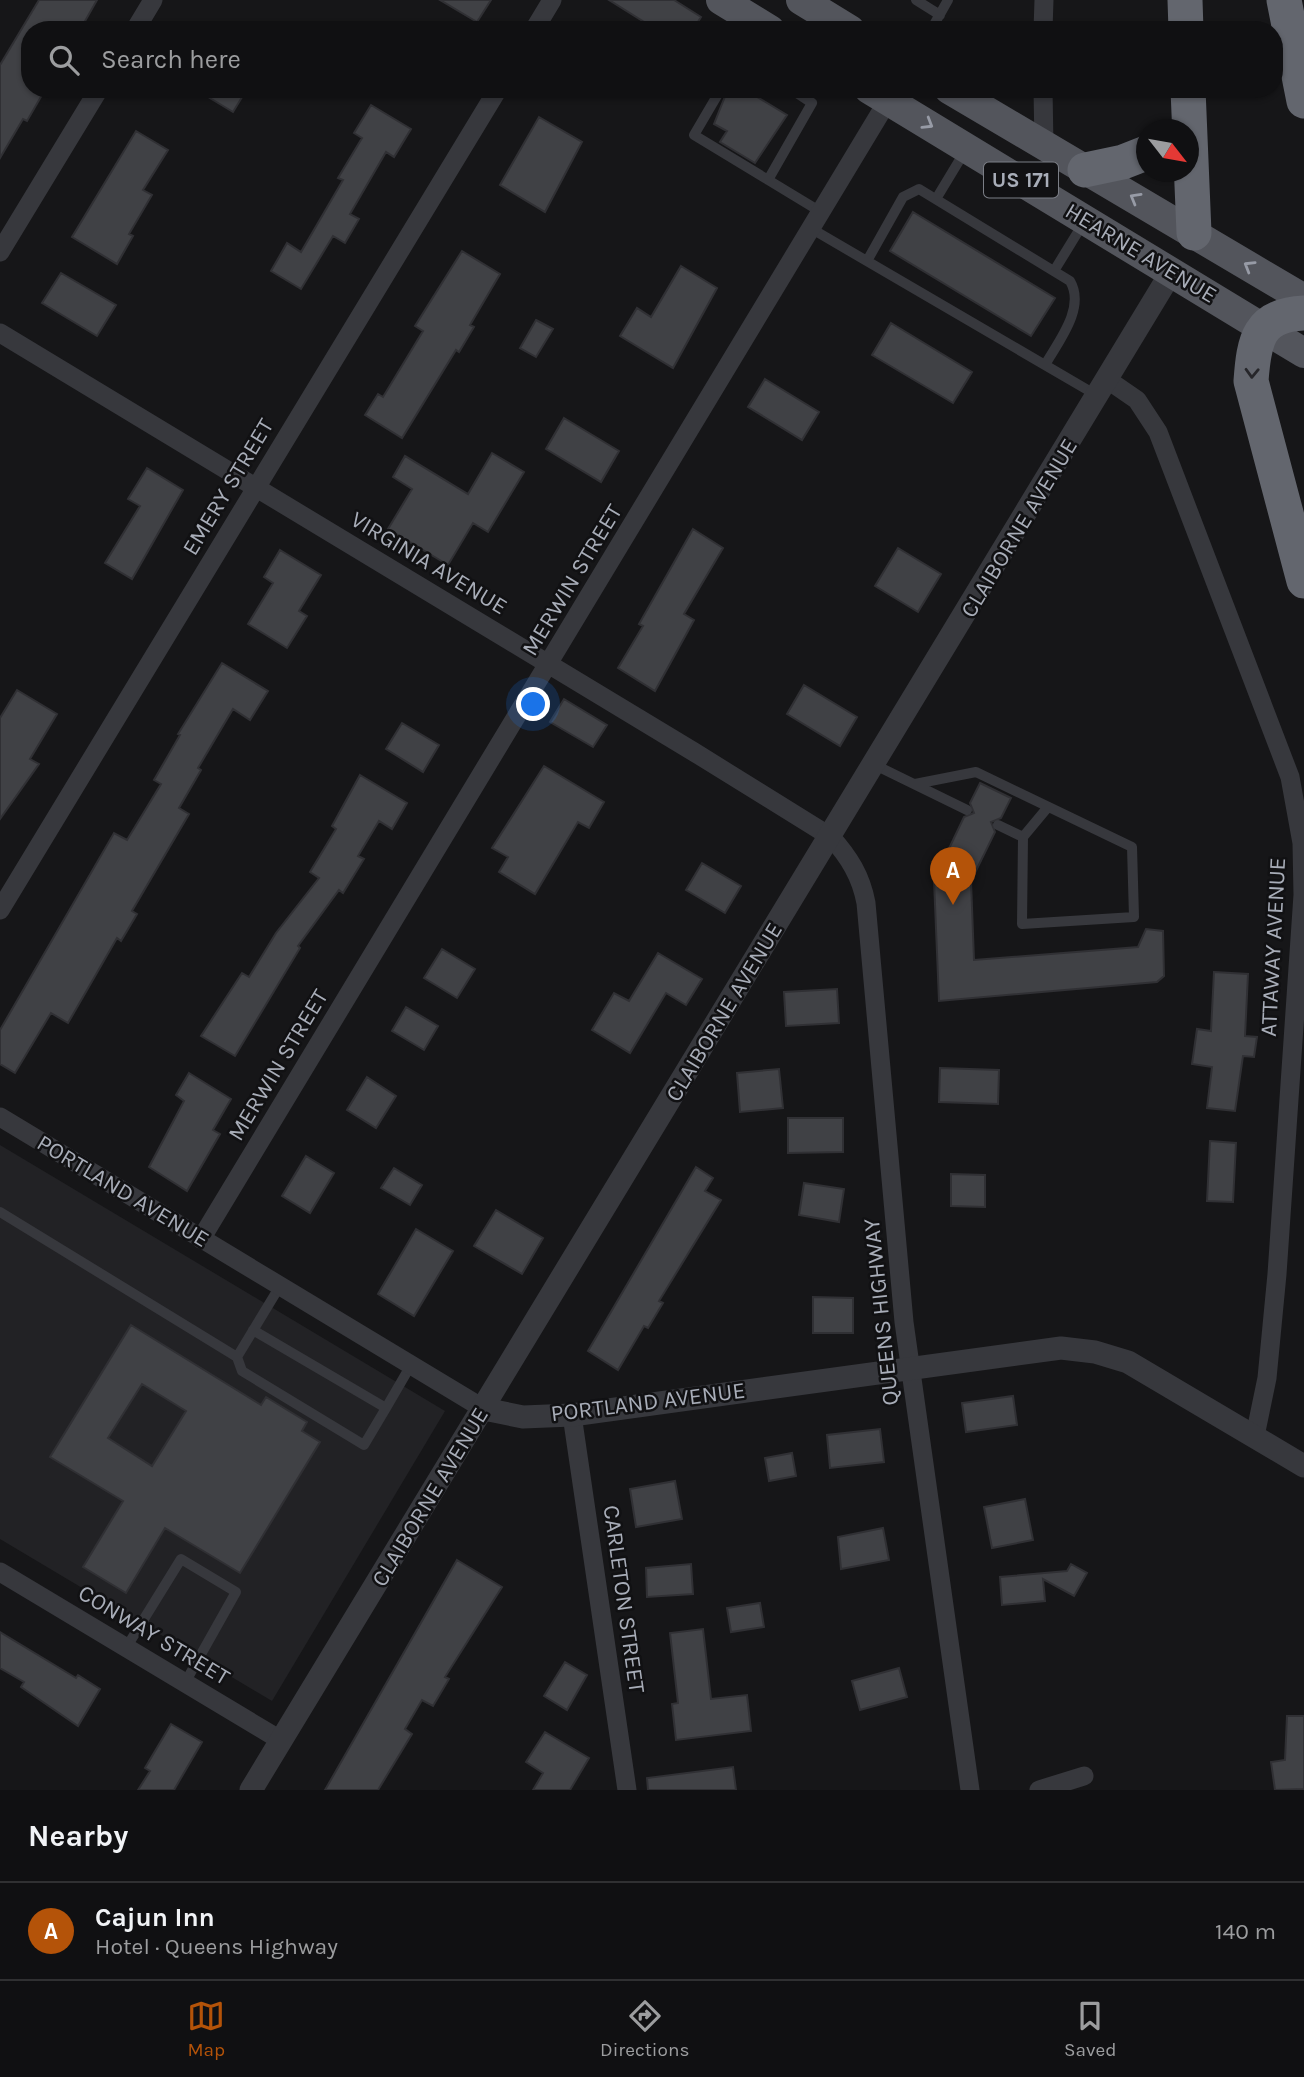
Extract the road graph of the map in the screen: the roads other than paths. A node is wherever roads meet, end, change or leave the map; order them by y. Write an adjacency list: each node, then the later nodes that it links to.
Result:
1 (153, 0): 11 (street)
2 (552, 0): 12 (street)
3 (721, 0): 13 (main road)
4 (800, 0): 14 (main road)
5 (916, 0): 10 (lane)
6 (948, 0): 10 (lane)
7 (1044, 0): 16 (street)
8 (1185, 0): 17 (highway)
9 (1284, 0): 28 (highway)
10 (940, 15): 15 (lane)
11 (140, 21)
12 (539, 21)
13 (755, 21)
14 (835, 21)
15 (936, 21)
16 (1043, 21)
17 (1186, 21)
18 (94, 98): 39 (street)
19 (493, 98): 50 (street, EMERY STREET)
20 (716, 98): 34 (lane)
21 (805, 98): 34 (lane)
22 (881, 98): 37 (street, MERWIN STREET)
23 (892, 98): 31 (main road, HEARNE AVENUE / US 171, one-way to 31)
24 (964, 98): 30 (main road, HEARNE AVENUE / US 171)
25 (1043, 98): 30 (street)
26 (1184, 98): 29 (highway)
27 (1187, 98): 38 (highway)
28 (1304, 101)
29 (1176, 119)
30 (1044, 146): 33 (main road, HEARNE AVENUE / US 171)
31 (967, 147): 35 (lane); 36 (main road, HEARNE AVENUE / US 171)
32 (1136, 157): 33 (highway)
33 (1086, 170): 38 (main road, HEARNE AVENUE / US 171, one-way to 33)
34 (768, 180): 37 (lane)
35 (936, 199): 40 (lane); 41 (lane)
36 (1086, 218): 41 (lane); 42 (main road, HEARNE AVENUE / US 171)
37 (817, 221): 40 (lane); 52 (street, MERWIN STREET)
38 (1194, 233): 42 (main road, CLAIBORNE AVENUE); 43 (main road, HEARNE AVENUE / US 171, one-way to 38)
39 (0, 253)
40 (867, 261): 48 (lane)
41 (1054, 271): 48 (lane)
42 (1172, 271): 45 (main road, HEARNE AVENUE / US 171); 49 (street, CLAIBORNE AVENUE)
43 (1304, 299)
44 (1304, 313): 45 (highway)
45 (1262, 327): 47 (main road, HEARNE AVENUE / US 171); 51 (highway, one-way to 51)
46 (0, 333): 50 (street, VIRGINIA AVENUE)
47 (1304, 353)
48 (1045, 365): 49 (lane)
49 (1103, 388): 53 (street, CLAIBORNE AVENUE); 72 (street, ATTAWAY AVENUE)
50 (256, 488): 52 (street, VIRGINIA AVENUE); 60 (street, EMERY STREET)
51 (1304, 582)
52 (549, 665): 58 (street, VIRGINIA AVENUE); 63 (street, MERWIN STREET)
53 (875, 765): 54 (lane); 58 (street, CLAIBORNE AVENUE)
54 (915, 785): 55 (lane); 56 (lane)
55 (1048, 807): 59 (lane); 59 (lane)
56 (967, 810)
57 (998, 825): 59 (lane)
58 (831, 837): 68 (street, QUEENS HIGHWAY); 70 (street, CLAIBORNE AVENUE)
59 (1023, 837)
60 (0, 910)
61 (0, 1118): 63 (street, PORTLAND AVENUE)
62 (0, 1212): 66 (lane)
63 (201, 1238): 64 (street, PORTLAND AVENUE)
64 (279, 1286): 65 (lane); 67 (street, PORTLAND AVENUE)
65 (253, 1330): 66 (lane); 69 (lane)
66 (237, 1357): 69 (lane)
67 (411, 1365): 69 (lane); 70 (street, PORTLAND AVENUE)
68 (911, 1366): 71 (street, PORTLAND AVENUE); 72 (street, PORTLAND AVENUE); 81 (street, QUEENS HIGHWAY)
69 (386, 1408)
70 (484, 1409): 71 (street, PORTLAND AVENUE); 77 (street, CLAIBORNE AVENUE)
71 (572, 1415): 80 (street, CARLETON STREET)
72 (1255, 1436): 73 (street, PORTLAND AVENUE)
73 (1304, 1466)
74 (0, 1572): 75 (street, CONWAY STREET)
75 (126, 1648): 76 (street, CONWAY STREET); 76 (lane)
76 (186, 1681): 77 (street, CONWAY STREET)
77 (282, 1741): 79 (street, CLAIBORNE AVENUE)
78 (1084, 1776): 82 (street)
79 (251, 1790)
80 (626, 1790)
81 (970, 1790)
82 (1039, 1790)

